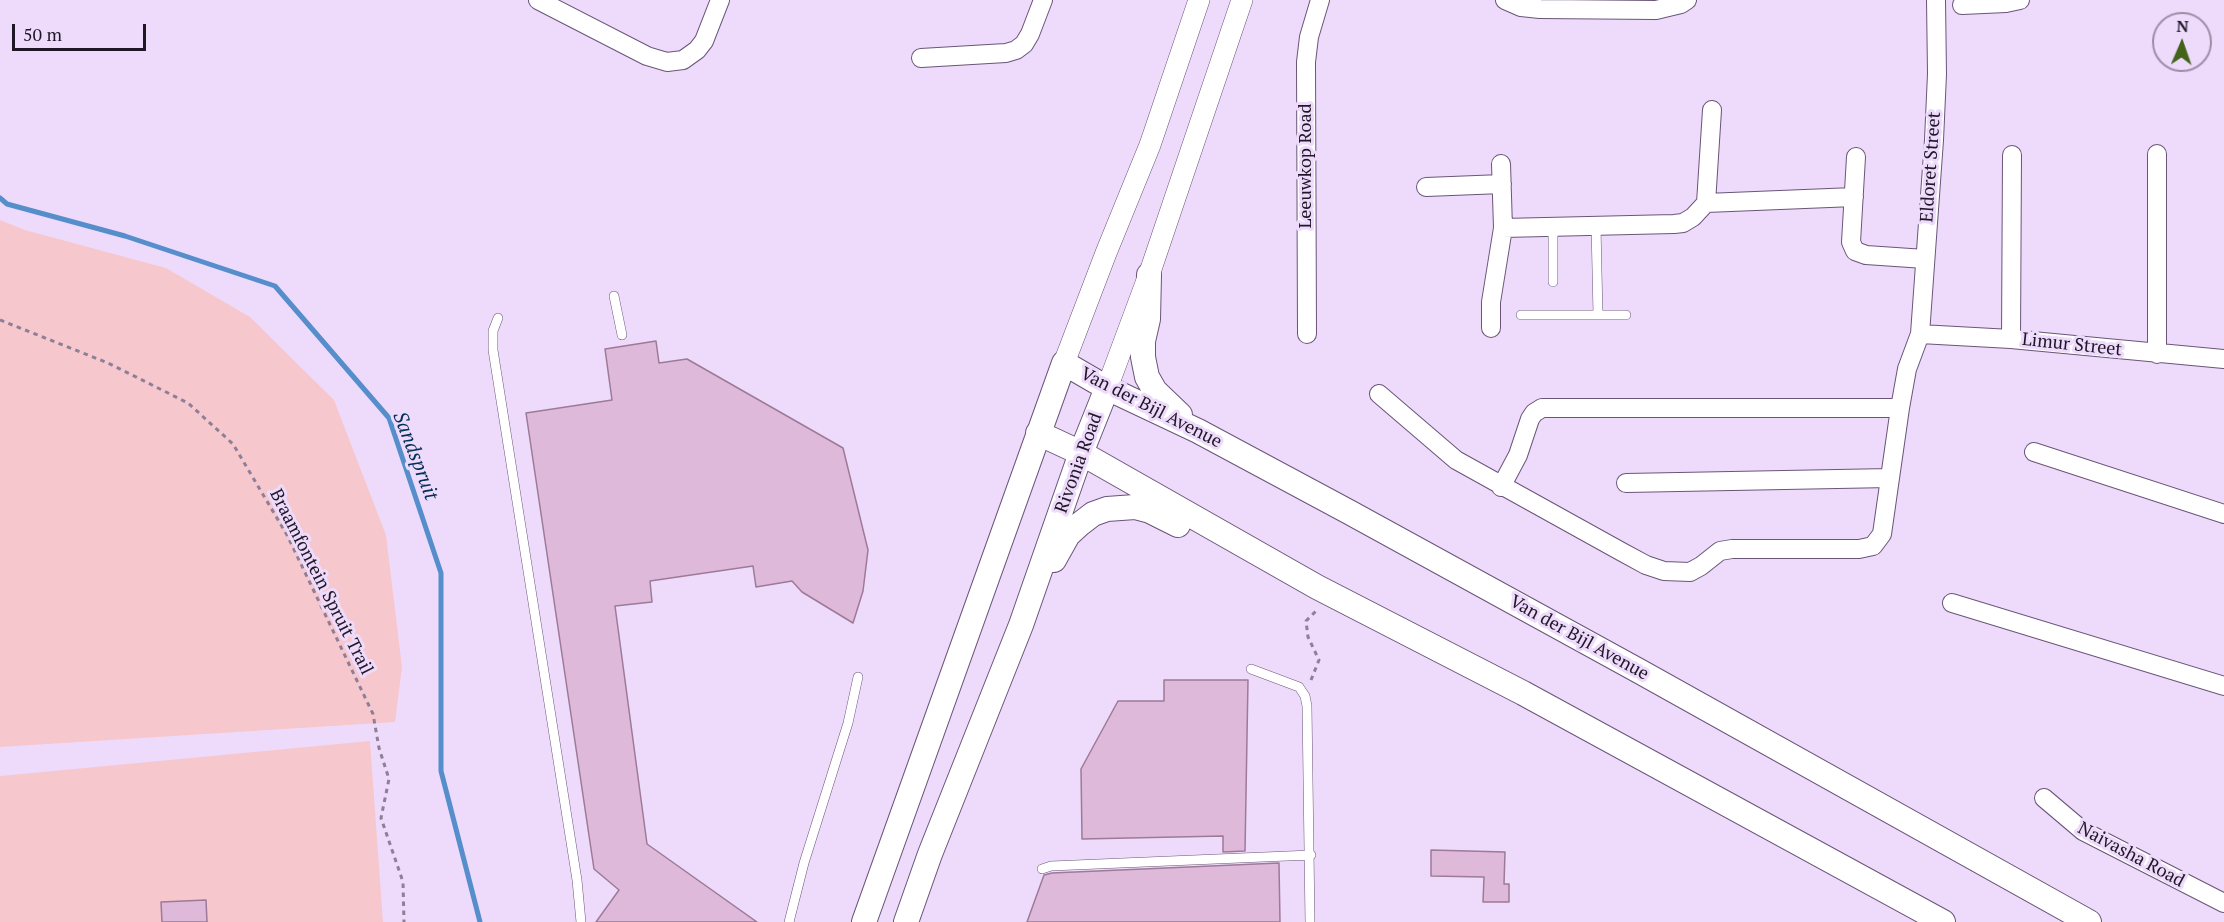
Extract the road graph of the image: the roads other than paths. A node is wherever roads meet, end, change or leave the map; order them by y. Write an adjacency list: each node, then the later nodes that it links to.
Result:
1 (538, 0): 2 (street)
2 (720, 0)
3 (1043, 0): 12 (street)
4 (1200, 0): 40 (street)
5 (1242, 0): 26 (street, Rivonia Road)
6 (1320, 0): 34 (street, Leeuwkop Road)
7 (1505, 0): 8 (street)
8 (1687, 0)
9 (1936, 0): 25 (street, Eldoret Street)
10 (2020, 0): 11 (street)
11 (1962, 5)
12 (921, 58)
13 (1712, 110): 21 (street)
14 (2157, 154): 38 (street)
15 (2012, 155): 37 (street)
16 (1856, 157): 20 (street)
17 (1501, 164): 18 (street)
18 (1502, 184): 19 (street); 24 (street)
19 (1426, 187)
20 (1854, 197): 21 (street); 25 (street)
21 (1706, 202): 22 (street)
22 (1596, 226): 23 (street); 30 (lane)
23 (1553, 227): 24 (street); 27 (lane)
24 (1503, 228): 33 (street)
25 (1925, 259): 35 (street, Eldoret Street)
26 (1149, 275): 41 (street, Rivonia Road); 44 (main road)
27 (1553, 282)
28 (614, 296): 36 (lane)
29 (1521, 315): 30 (lane)
30 (1598, 315): 31 (lane)
31 (1626, 315)
32 (498, 318): 63 (lane)
33 (1491, 328)
34 (1307, 334)
35 (1920, 334): 37 (street, Limur Street); 43 (street, Eldoret Street)
36 (622, 335)
37 (2010, 339): 38 (street, Limur Street)
38 (2157, 354): 39 (street, Limur Street)
39 (2224, 359)
40 (1064, 363): 41 (main road, Van der Bijl Avenue); 45 (main road)
41 (1107, 388): 44 (main road, Van der Bijl Avenue); 47 (main road, Rivonia Road)
42 (1379, 394): 50 (street)
43 (1900, 408): 48 (street, Eldoret Street); 50 (street)
44 (1198, 431): 70 (main road, Van der Bijl Avenue)
45 (1038, 433): 47 (main road); 65 (main road)
46 (2034, 452): 51 (street)
47 (1081, 453): 52 (main road); 54 (main road, Rivonia Road)
48 (1890, 478): 49 (street); 50 (street, Eldoret Street)
49 (1626, 483)
50 (1501, 487)
51 (2224, 513)
52 (1325, 591): 54 (main road); 69 (main road)
53 (1952, 603): 57 (street)
54 (1021, 625): 59 (main road, Rivonia Road)
55 (1251, 669): 60 (lane)
56 (858, 677): 64 (lane)
57 (2224, 686)
58 (2044, 798): 62 (street, Naivasha Road)
59 (930, 854): 66 (main road, Rivonia Road); 67 (main road)
60 (1311, 855): 61 (lane); 68 (lane)
61 (1042, 869)
62 (2224, 903)
63 (580, 922)
64 (789, 922)
65 (864, 922)
66 (906, 922)
67 (916, 922)
68 (1310, 922)
69 (1942, 922)
70 (2089, 922)

